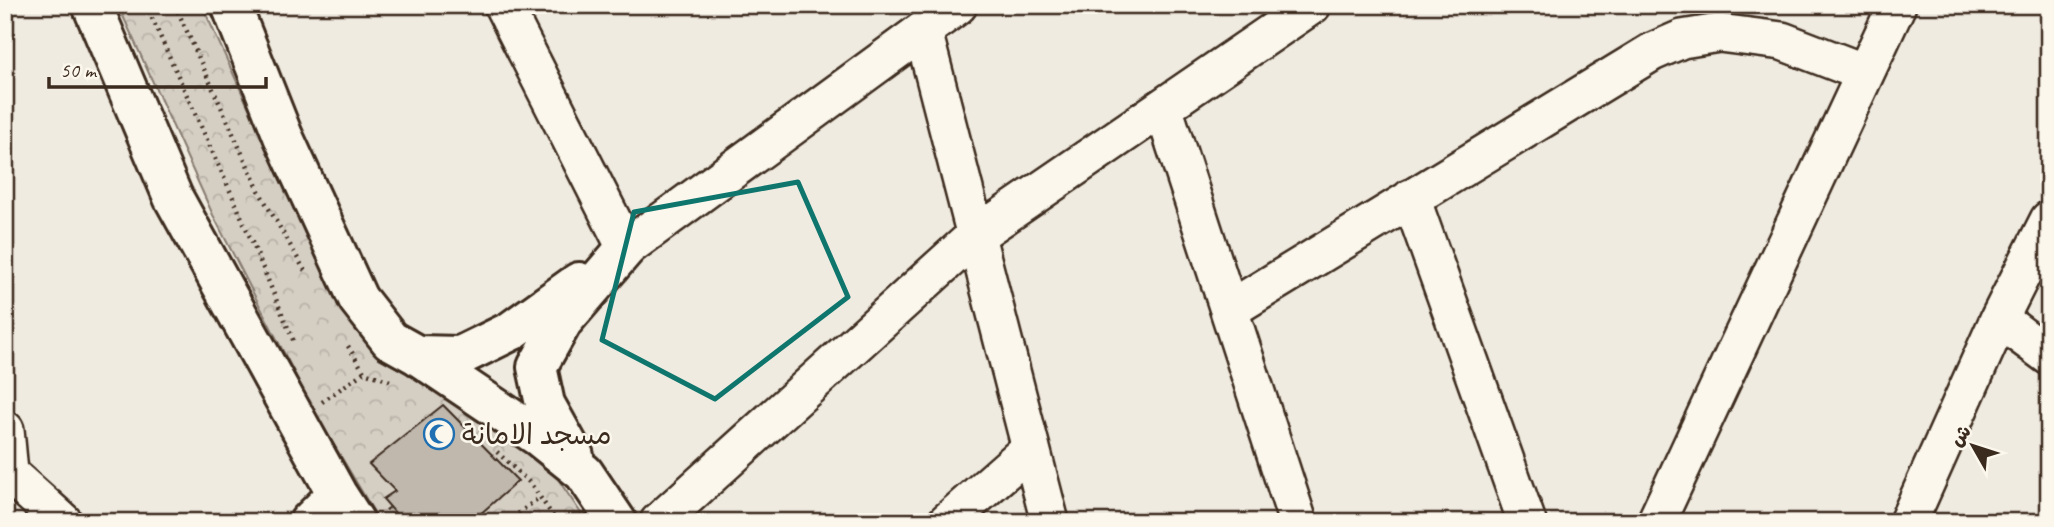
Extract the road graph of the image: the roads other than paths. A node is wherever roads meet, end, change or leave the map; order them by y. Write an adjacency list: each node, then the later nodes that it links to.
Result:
1 (92, 5): 22 (main road)
2 (231, 5): 16 (main road)
3 (503, 5): 13 (street)
4 (958, 5): 7 (street)
5 (1312, 5): 9 (street)
6 (1897, 5): 8 (street)
7 (923, 31): 12 (street); 13 (street)
8 (1865, 73): 10 (street); 31 (street)
9 (1163, 107): 12 (street); 14 (street)
10 (1411, 198): 14 (street); 30 (street)
11 (2049, 220): 15 (street)
12 (976, 235): 19 (street); 26 (street)
13 (626, 248): 16 (main road); 21 (main road)
14 (1229, 310): 29 (street)
15 (1999, 319): 17 (street); 32 (street)
16 (417, 355): 21 (main road)
17 (2049, 356)
18 (5, 430): 20 (street)
19 (1031, 448): 27 (street); 28 (street)
20 (7, 471): 23 (street)
21 (584, 473): 25 (main road)
22 (358, 506): 24 (main road)
23 (63, 522)
24 (309, 522)
25 (617, 522)
26 (659, 522)
27 (947, 522)
28 (1050, 522)
29 (1298, 522)
30 (1527, 522)
31 (1656, 522)
32 (1908, 522)

